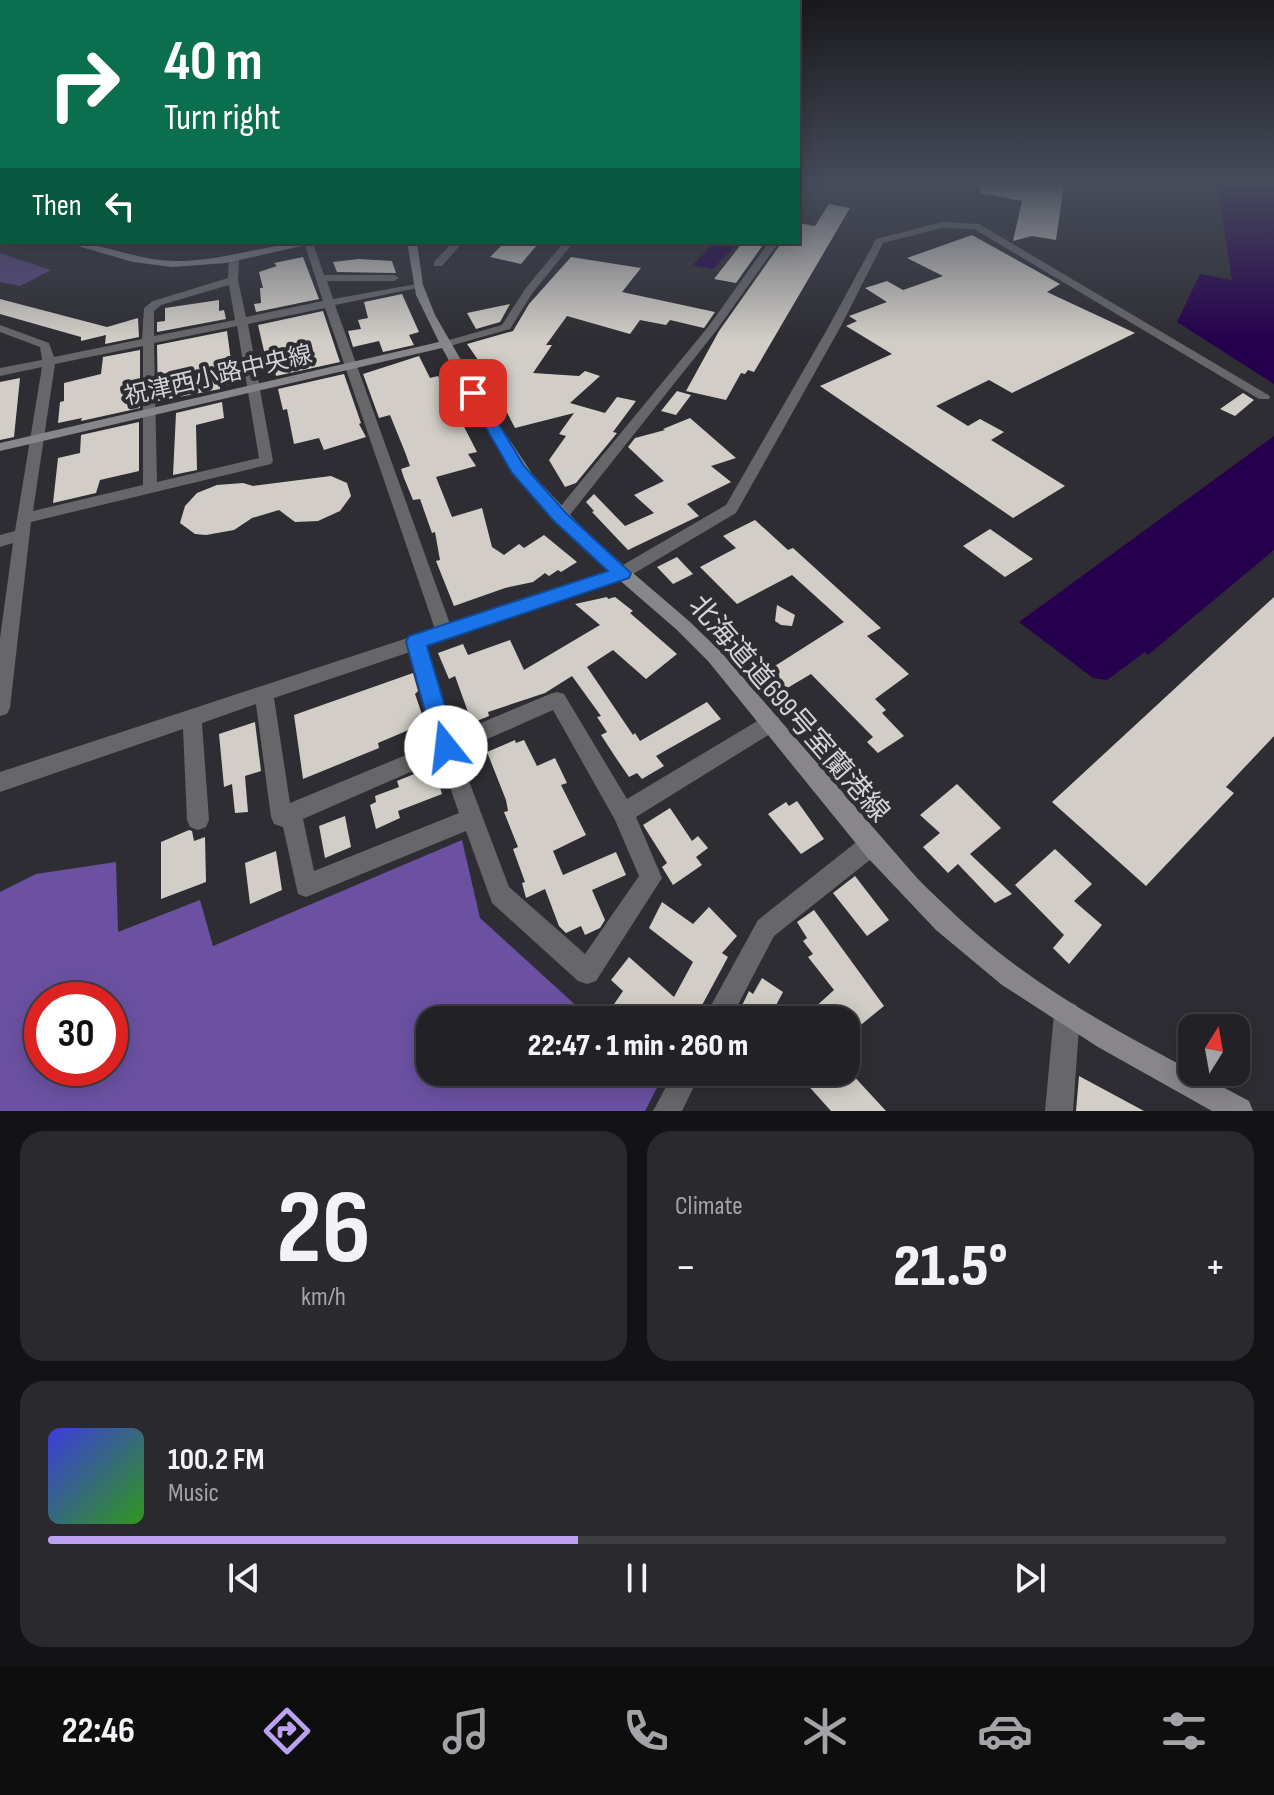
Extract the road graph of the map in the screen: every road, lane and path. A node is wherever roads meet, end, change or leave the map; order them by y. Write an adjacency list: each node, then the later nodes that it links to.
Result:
1 (899, 236): 33 (street)
2 (993, 236): 25 (street)
3 (77, 244): 10 (main road)
4 (306, 244): 10 (main road)
5 (311, 244): 12 (street)
6 (412, 244): 15 (main road, 北海道道699号室蘭港線)
7 (456, 244): 11 (street)
8 (567, 244): 20 (street)
9 (773, 244): 30 (street)
10 (234, 257): 14 (street)
11 (438, 264)
12 (321, 278): 13 (street); 16 (street)
13 (394, 278)
14 (233, 280): 17 (street); 19 (street)
15 (418, 285): 16 (street); 20 (main road, 北海道道699号室蘭港線)
16 (330, 302): 17 (street); 22 (street)
17 (242, 321): 19 (street); 24 (street)
18 (0, 328): 21 (street)
19 (148, 340): 21 (street); 26 (street)
20 (446, 344): 22 (main road, 祝津西小路中央線); 30 (main road, 北海道道699号室蘭港線)
21 (49, 363): 23 (street); 27 (street)
22 (351, 367): 24 (main road, 祝津西小路中央線); 34 (street)
23 (0, 372)
24 (255, 389): 26 (main road, 祝津西小路中央線); 29 (street)
25 (1264, 396)
26 (149, 414): 27 (main road, 祝津西小路中央線); 29 (street)
27 (38, 438): 28 (main road, 祝津西小路中央線); 31 (street)
28 (0, 447)
29 (150, 487): 31 (street)
30 (560, 517): 33 (main road, 北海道道699号室蘭港線)
31 (23, 527): 32 (street); 37 (street)
32 (0, 541)
33 (622, 573): 34 (street); 39 (main road, 北海道道699号室蘭港線)
34 (445, 633): 35 (street)
35 (416, 642): 36 (street); 40 (street)
36 (264, 692): 38 (street); 42 (street)
37 (0, 708)
38 (192, 717): 41 (street); 45 (street)
39 (771, 723): 43 (street); 46 (main road, 北海道道699号室蘭港線)
40 (446, 747): 42 (street); 43 (street); 44 (street)
41 (0, 782)
42 (291, 813): 44 (street)
43 (623, 813): 44 (street)
44 (472, 818)
45 (198, 820)
46 (872, 844): 47 (street); 48 (main road, 北海道道699号室蘭港線)
47 (724, 1006)
48 (1067, 1014): 51 (street); 52 (main road, 北海道道699号室蘭港線)
49 (680, 1086): 50 (street)
50 (667, 1111)
51 (1059, 1111)
52 (1239, 1111)

